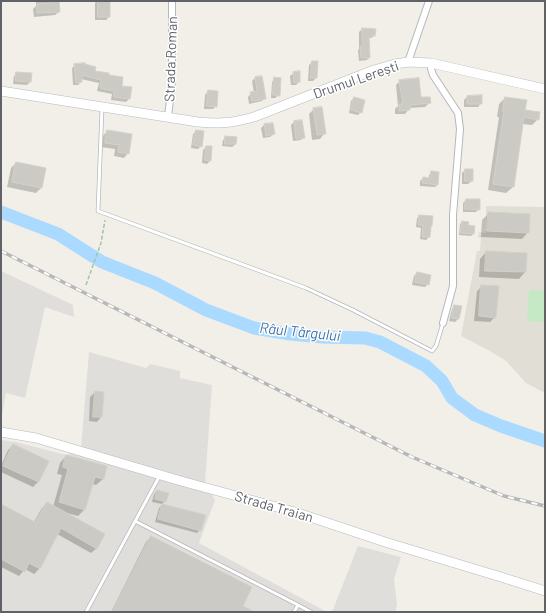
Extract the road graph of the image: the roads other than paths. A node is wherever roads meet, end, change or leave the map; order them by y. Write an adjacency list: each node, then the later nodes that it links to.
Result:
1 (172, 1): 8 (street, Strada Roman)
2 (430, 1): 3 (street)
3 (408, 62): 4 (street, Drumul Lerești); 8 (street, Drumul Lerești)
4 (431, 63): 5 (street, Drumul Lerești); 9 (street)
5 (545, 89)
6 (1, 91): 7 (street, Drumul Lerești)
7 (102, 106): 8 (street, Drumul Lerești); 9 (lane)
8 (168, 117)
9 (443, 324)
10 (1, 432): 11 (street, Strada Traian)
11 (160, 475): 12 (lane); 13 (street, Strada Traian)
12 (135, 521): 14 (lane); 15 (lane)
13 (545, 591)
14 (298, 605): 16 (lane); 17 (lane)
15 (86, 612)
16 (294, 612)
17 (311, 612)

